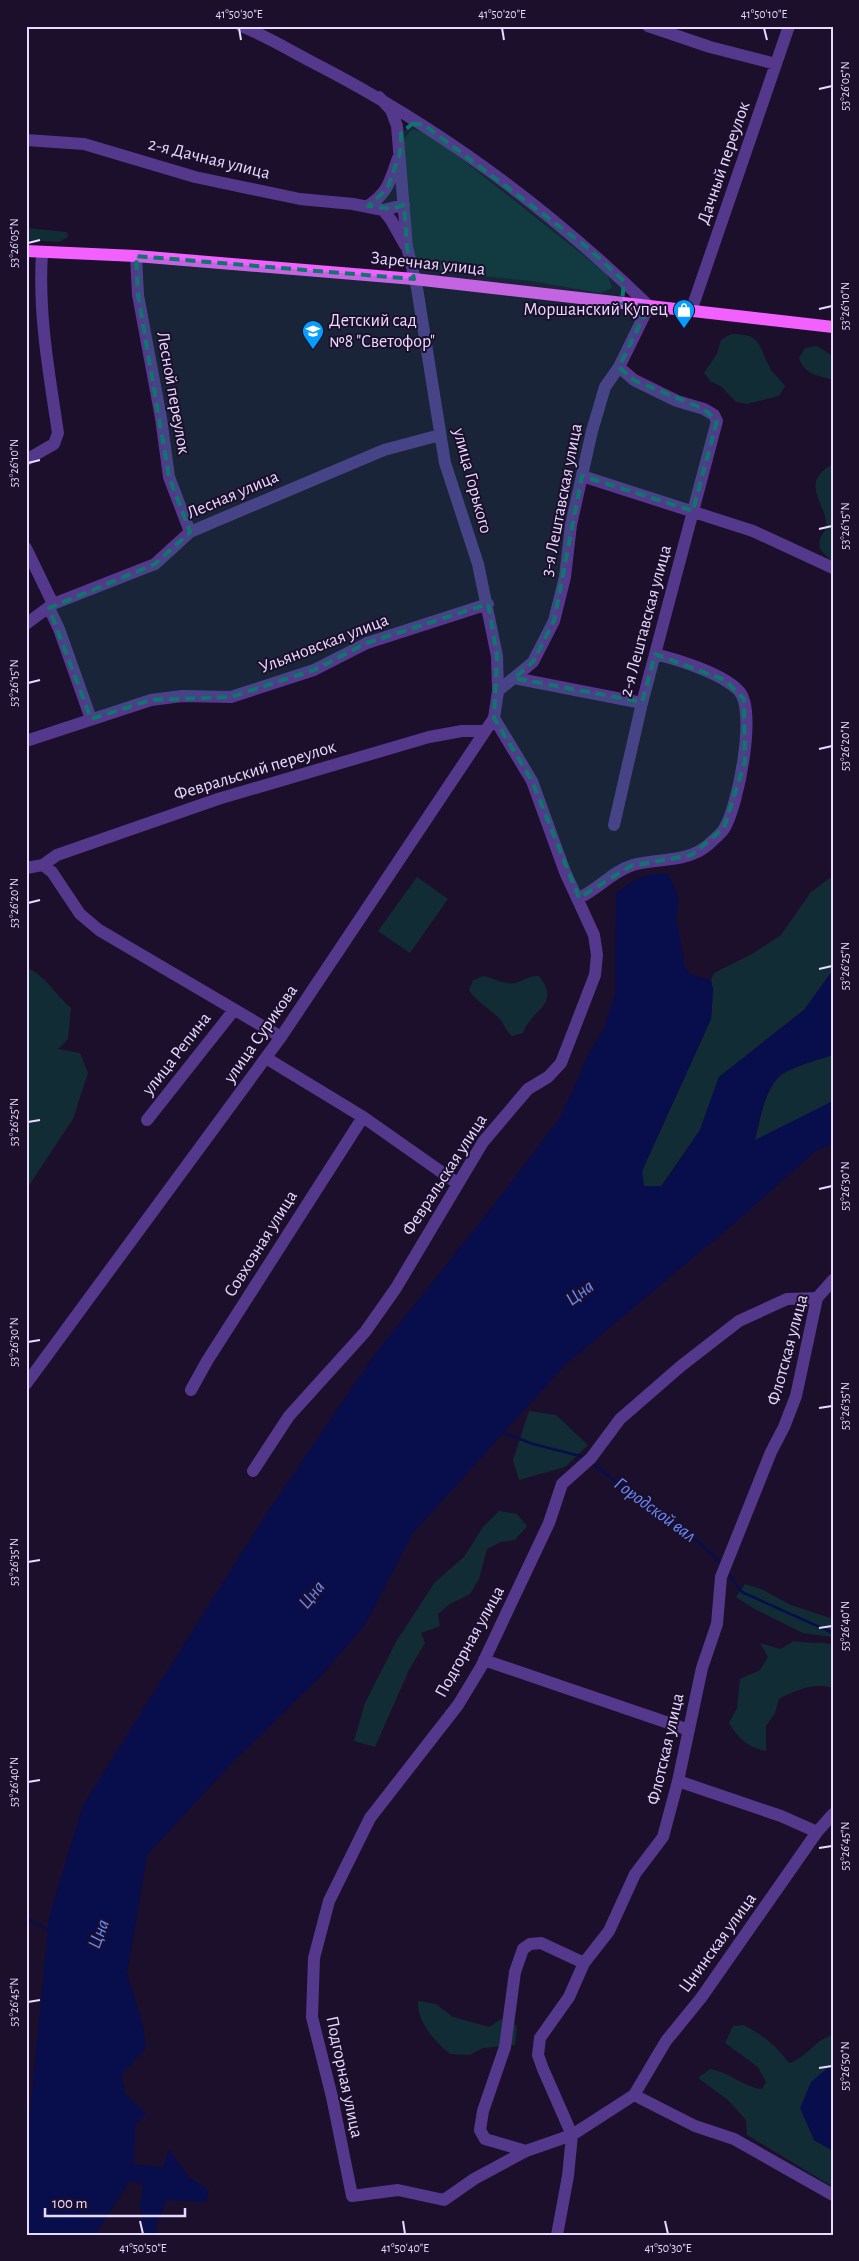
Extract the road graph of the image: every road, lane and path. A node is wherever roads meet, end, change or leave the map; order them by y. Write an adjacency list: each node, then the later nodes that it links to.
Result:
1 (648, 26): 4 (street)
2 (788, 26): 4 (street, Дачный переулок)
3 (243, 27): 5 (street)
4 (776, 64): 21 (street, Дачный переулок)
5 (379, 97): 6 (street); 7 (street)
6 (424, 124): 7 (street); 18 (street)
7 (399, 139): 9 (street)
8 (26, 140): 11 (street, 2-я Дачная улица)
9 (400, 153): 10 (street); 11 (street)
10 (404, 205): 12 (street); 13 (street)
11 (368, 206): 12 (street, 2-я Дачная улица)
12 (383, 210): 13 (street)
13 (406, 247): 17 (street, улица Горького)
14 (26, 251): 15 (main road, Заречная улица)
15 (42, 252): 16 (main road, Заречная улица); 25 (street)
16 (136, 256): 17 (main road, Заречная улица); 28 (street, Лесной переулок)
17 (414, 279): 19 (main road, Заречная улица); 24 (street, улица Горького)
18 (624, 281): 19 (street); 20 (street)
19 (622, 303): 20 (main road)
20 (649, 306): 21 (main road); 23 (street, 3-я Лештавская улица)
21 (691, 311): 22 (main road)
22 (829, 326)
23 (619, 367): 26 (street, 3-я Лештавская улица); 27 (street, 2-я Лештавская улица)
24 (440, 435): 28 (street, Лесная улица); 31 (street, улица Горького)
25 (26, 460)
26 (582, 476): 27 (street); 35 (street, 3-я Лештавская улица)
27 (693, 512): 30 (street); 34 (street, 2-я Лештавская улица)
28 (190, 532): 32 (street, Лесная улица)
29 (26, 548): 32 (street)
30 (833, 568)
31 (488, 604): 36 (street, улица Горького); 39 (street, Ульяновская улица)
32 (51, 606): 33 (street, Лесная улица); 39 (street)
33 (26, 624)
34 (655, 654): 37 (street, 2-я Лештавская улица); 45 (street)
35 (514, 678): 36 (street, 3-я Лештавская улица); 37 (street)
36 (498, 691): 38 (street, улица Сурикова)
37 (642, 702): 42 (street, 2-я Лештавская улица)
38 (494, 718): 40 (street, улица Сурикова); 45 (street, Февральская улица)
39 (91, 719): 41 (street, Ульяновская улица)
40 (484, 731): 43 (street, Февральский переулок); 47 (street, улица Сурикова)
41 (26, 741)
42 (614, 825)
43 (43, 865): 44 (street); 46 (street)
44 (26, 868)
45 (578, 898): 51 (street, Февральская улица)
46 (234, 1010): 47 (street); 50 (street, улица Репина)
47 (281, 1038): 48 (street, улица Сурикова)
48 (266, 1058): 49 (street); 54 (street, улица Сурикова)
49 (363, 1117): 51 (street); 55 (street, Совхозная улица)
50 (147, 1120)
51 (456, 1183): 56 (street, Февральская улица)
52 (833, 1280): 53 (street, Флотская улица)
53 (817, 1298): 57 (street, Подгорная улица); 58 (street, Флотская улица)
54 (26, 1384)
55 (192, 1390)
56 (253, 1471)
57 (484, 1660): 58 (street); 65 (street, Подгорная улица)
58 (688, 1730): 59 (street, Флотская улица)
59 (678, 1781): 61 (street); 62 (street, Флотская улица)
60 (833, 1814): 61 (street, Цнинская улица)
61 (817, 1832): 63 (street, Цнинская улица)
62 (584, 1962): 64 (street, Флотская улица); 65 (street)
63 (634, 2095): 64 (street); 66 (street)
64 (572, 2135): 65 (street); 67 (street)
65 (526, 2151)
66 (833, 2195)
67 (557, 2235)

